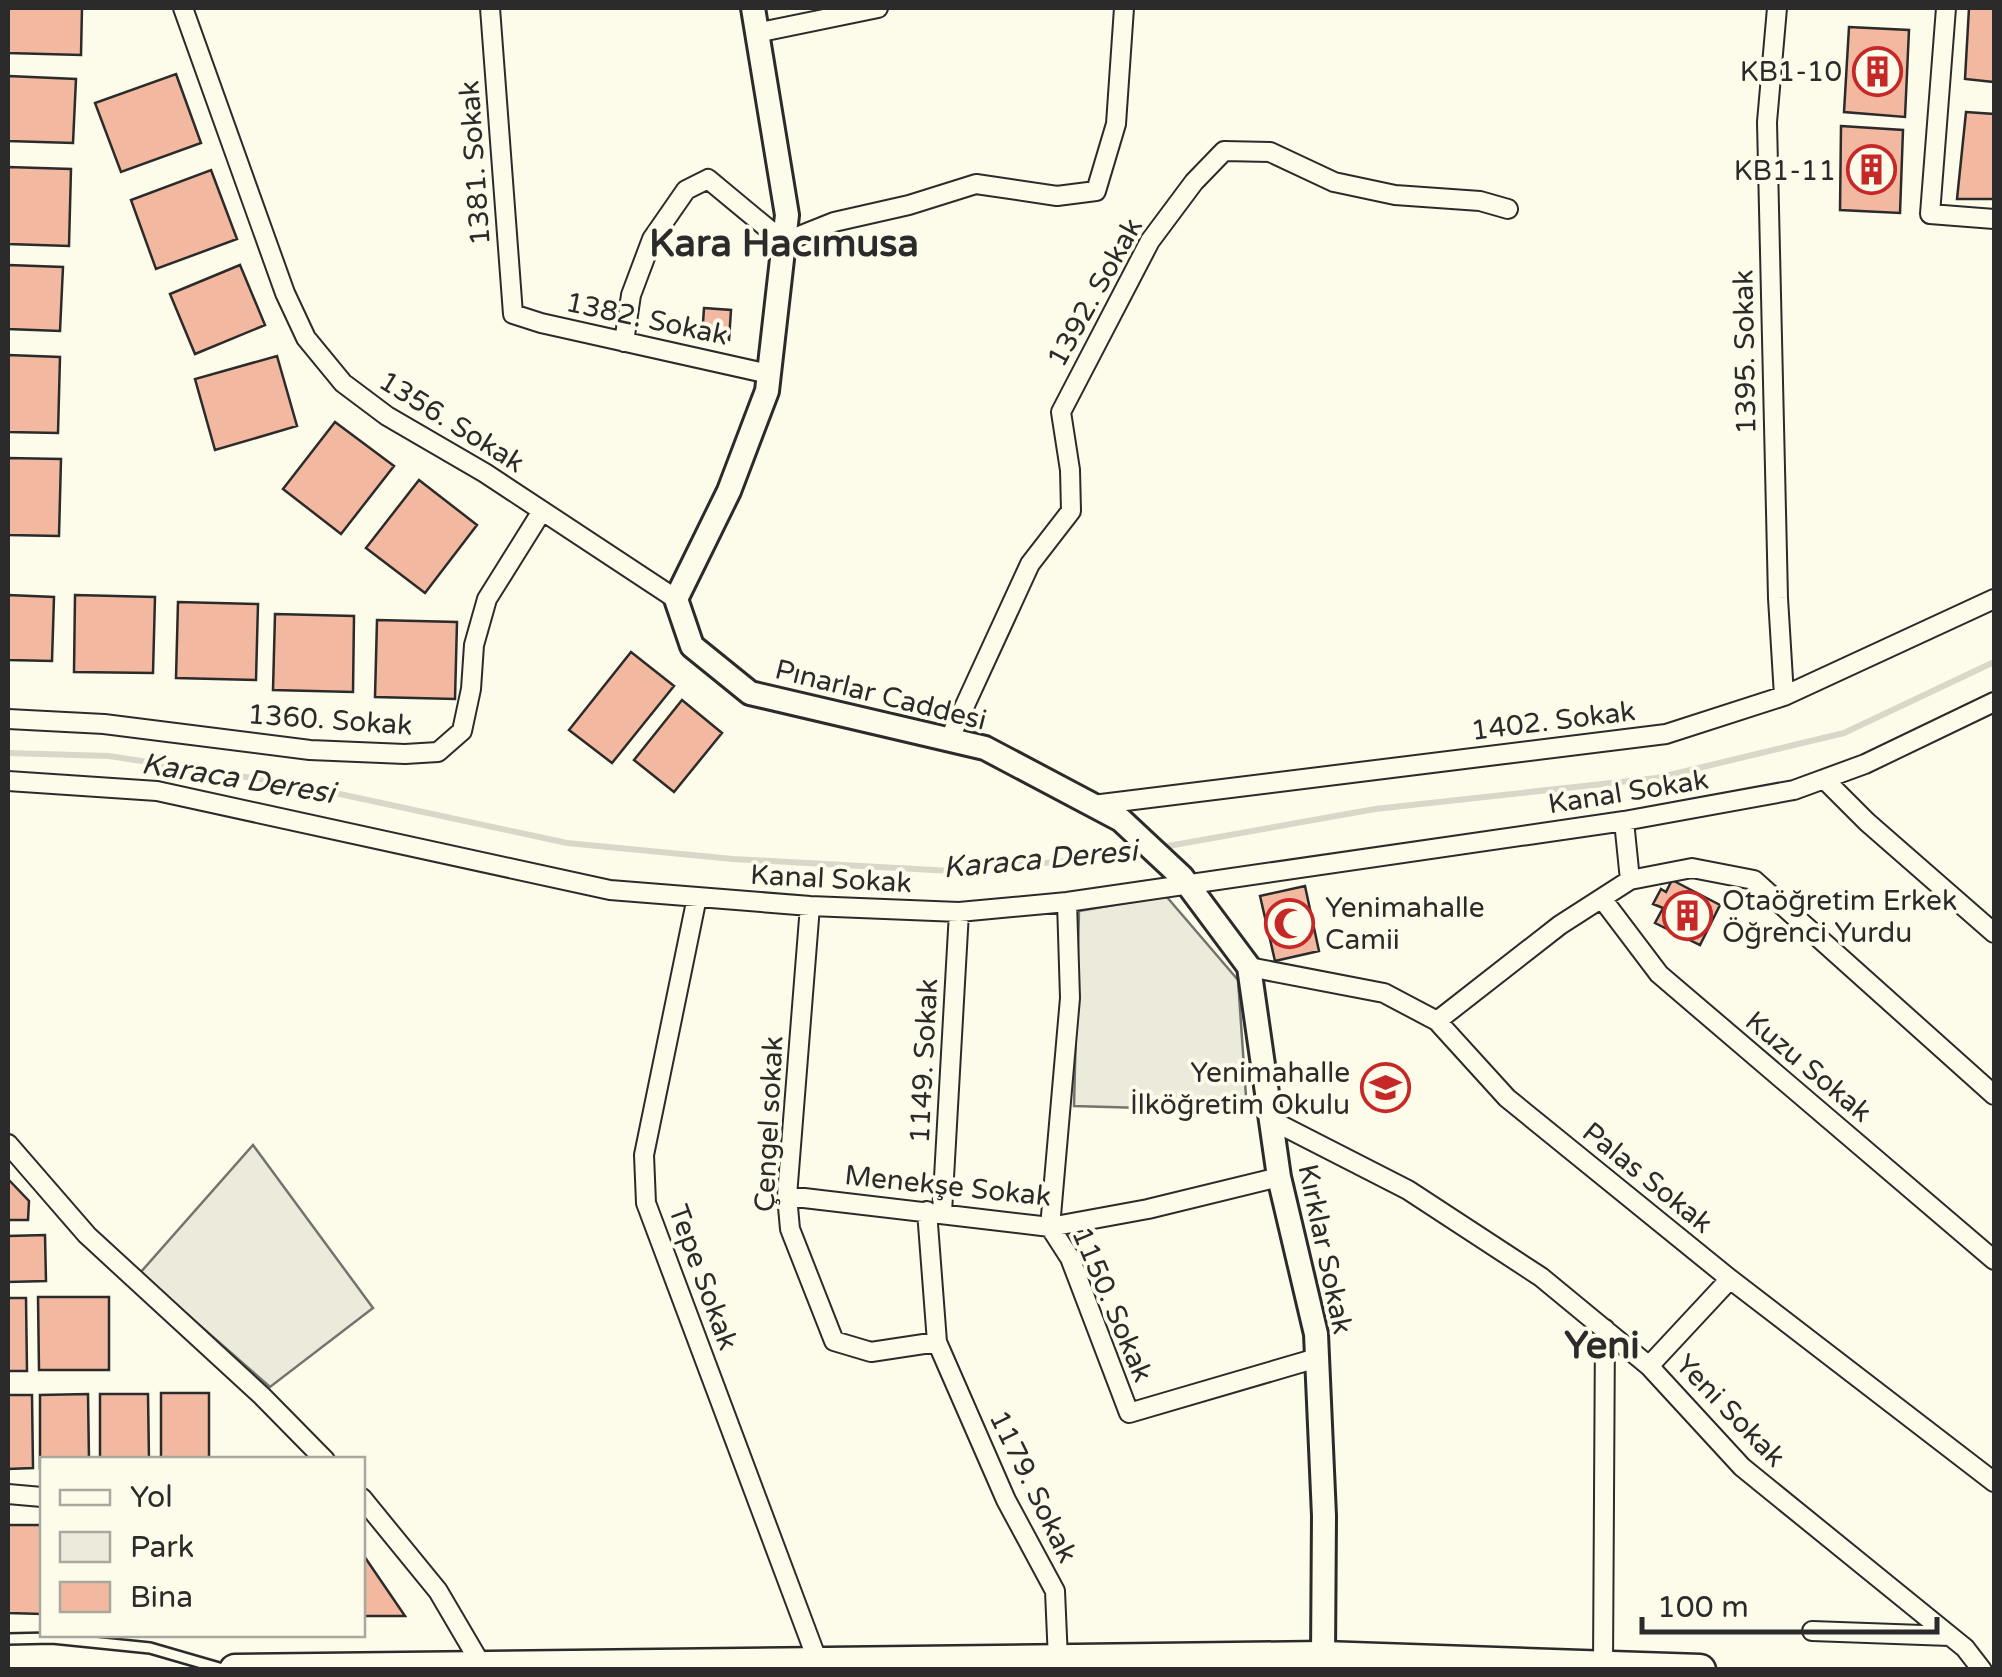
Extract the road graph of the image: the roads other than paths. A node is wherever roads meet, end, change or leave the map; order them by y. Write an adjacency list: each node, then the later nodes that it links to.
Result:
1 (182, 8): 15 (street, 1356. Sokak)
2 (490, 8): 12 (street, 1381. Sokak)
3 (754, 8): 8 (street)
4 (878, 8): 8 (street)
5 (1124, 8): 11 (street)
6 (1777, 8): 18 (street, 1395. Sokak)
7 (1946, 8): 10 (street)
8 (756, 33): 11 (street)
9 (1508, 209): 21 (street, 1392. Sokak)
10 (1994, 219)
11 (784, 242): 13 (street); 14 (street)
12 (513, 314): 13 (street, 1382. Sokak)
13 (624, 342): 14 (street, 1382. Sokak)
14 (769, 374): 16 (street)
15 (542, 511): 16 (street, 1356. Sokak); 20 (street, 1360. Sokak)
16 (676, 599): 21 (street, Pınarlar Caddesi)
17 (1994, 600): 18 (street, 1402. Sokak)
18 (1784, 696): 24 (street, 1402. Sokak)
19 (1993, 705): 22 (street, Kanal Sokak)
20 (8, 719)
21 (949, 740): 24 (street, Pınarlar Caddesi)
22 (1825, 780): 25 (street, Kanal Sokak); 33 (street)
23 (8, 781): 28 (street, Kanal Sokak)
24 (1094, 805): 27 (street, Pınarlar Caddesi)
25 (1624, 821): 26 (street); 27 (street, Kanal Sokak)
26 (1630, 880): 29 (street); 36 (street)
27 (1185, 881): 30 (street, Kanal Sokak); 34 (street, Kırklar Sokak)
28 (698, 897): 31 (street, Kanal Sokak); 59 (street, Tepe Sokak)
29 (1603, 900): 35 (street); 43 (street, Kuzu Sokak)
30 (1068, 902): 32 (street, Kanal Sokak); 42 (street, 1150. Sokak)
31 (810, 906): 32 (street, Kanal Sokak); 40 (street, Çengel sokak)
32 (959, 912): 41 (street, 1149. Sokak)
33 (1994, 933)
34 (1249, 967): 35 (street, Palas Sokak); 37 (street, Kırklar Sokak)
35 (1437, 1020): 44 (street, Palas Sokak)
36 (1994, 1095)
37 (1270, 1120): 39 (street, Kırklar Sokak); 45 (street, Yeni Sokak)
38 (8, 1144): 49 (street)
39 (1279, 1177): 42 (street, Menekşe Sokak); 47 (street, Kırklar Sokak)
40 (787, 1196): 41 (street, Menekşe Sokak); 46 (street, Çengel sokak)
41 (935, 1212): 42 (street, Menekşe Sokak); 46 (street)
42 (1050, 1227): 47 (street, 1150. Sokak)
43 (1994, 1260)
44 (1730, 1279): 48 (street); 50 (street, Palas Sokak)
45 (1605, 1329): 48 (street, Yeni Sokak); 61 (street)
46 (937, 1342): 58 (street, 1179. Sokak)
47 (1317, 1358): 57 (street, Kırklar Sokak)
48 (1650, 1366): 55 (street, Yeni Sokak)
49 (321, 1457)
50 (1994, 1482)
51 (8, 1494): 52 (street)
52 (40, 1497)
53 (365, 1502): 62 (street)
54 (1812, 1631): 55 (street)
55 (1950, 1636): 67 (street, Yeni Sokak)
56 (8, 1639): 63 (lane)
57 (1323, 1657): 58 (highway); 61 (highway)
58 (1058, 1660): 59 (highway)
59 (818, 1662): 60 (highway)
60 (675, 1664): 62 (highway); 65 (highway)
61 (1602, 1665): 66 (highway)
62 (482, 1666): 64 (highway)
63 (226, 1670)
64 (234, 1670)
65 (633, 1670)
66 (1700, 1670)
67 (1982, 1670)

